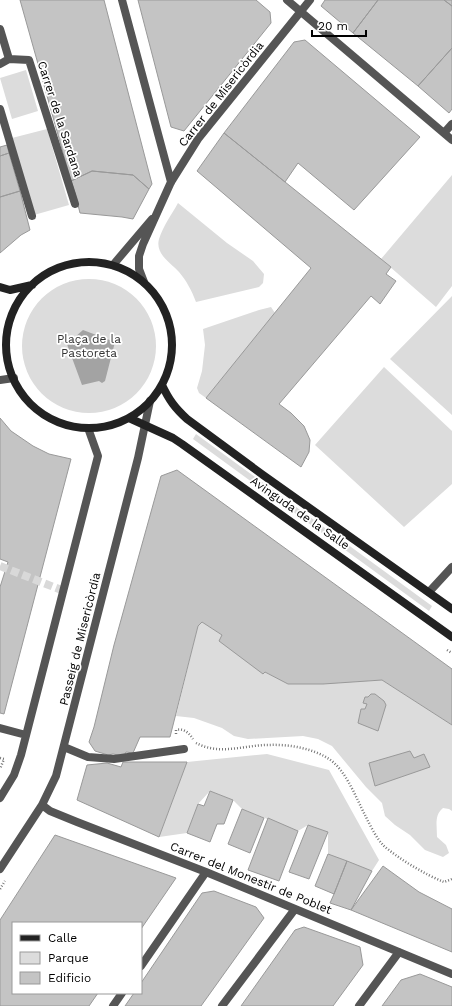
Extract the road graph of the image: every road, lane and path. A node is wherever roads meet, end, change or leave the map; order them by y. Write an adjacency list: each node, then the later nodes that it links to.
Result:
1 (122, 0): 12 (street)
2 (287, 0): 4 (street)
3 (310, 0): 4 (street, Carrer de Misericòrdia)
4 (301, 12): 10 (street); 12 (street, Carrer de Misericòrdia)
5 (0, 29): 6 (street)
6 (9, 59): 7 (street); 13 (street, Carrer de la Sardana)
7 (0, 64)
8 (0, 109): 15 (street)
9 (452, 124): 10 (street)
10 (444, 133): 11 (street)
11 (452, 140)
12 (172, 182): 14 (street, Carrer de Misericòrdia)
13 (75, 204)
14 (160, 209): 16 (street, Carrer de Misericòrdia); 17 (street, Carrer de Misericòrdia)
15 (32, 216)
16 (112, 265): 17 (street); 18 (street)
17 (144, 282): 24 (street)
18 (32, 285): 19 (street); 21 (street)
19 (0, 287)
20 (0, 360): 21 (street)
21 (8, 364): 22 (street)
22 (14, 378): 23 (street); 28 (street)
23 (0, 380)
24 (162, 385): 25 (street); 30 (street, Avinguda de la Salle)
25 (150, 401): 26 (street); 27 (street, Passeig de Misericòrdia)
26 (129, 418): 27 (street, Avinguda de la Salle); 28 (street)
27 (145, 425): 32 (street, Avinguda de la Salle); 36 (street, Passeig de Misericòrdia)
28 (88, 428): 35 (street)
29 (452, 567): 30 (street)
30 (429, 592): 31 (street, Avinguda de la Salle)
31 (452, 609)
32 (452, 637)
33 (0, 728): 35 (street)
34 (176, 734): 44 (path)
35 (26, 735): 40 (street)
36 (64, 747): 37 (street); 41 (street, Passeig de Misericòrdia)
37 (184, 749)
38 (0, 758): 39 (path)
39 (0, 769)
40 (1, 794)
41 (42, 805): 42 (street, Passeig de Misericòrdia); 43 (street, Carrer del Monestir de Poblet)
42 (0, 869)
43 (206, 872): 45 (street, Carrer del Monestir de Poblet); 47 (street)
44 (452, 878)
45 (295, 909): 46 (street, Carrer del Monestir de Poblet); 51 (street)
46 (399, 952): 48 (street, Carrer del Monestir de Poblet); 52 (street)
47 (142, 965)
48 (452, 974)
49 (121, 994): 50 (street)
50 (113, 1006)
51 (222, 1006)
52 (359, 1006)

